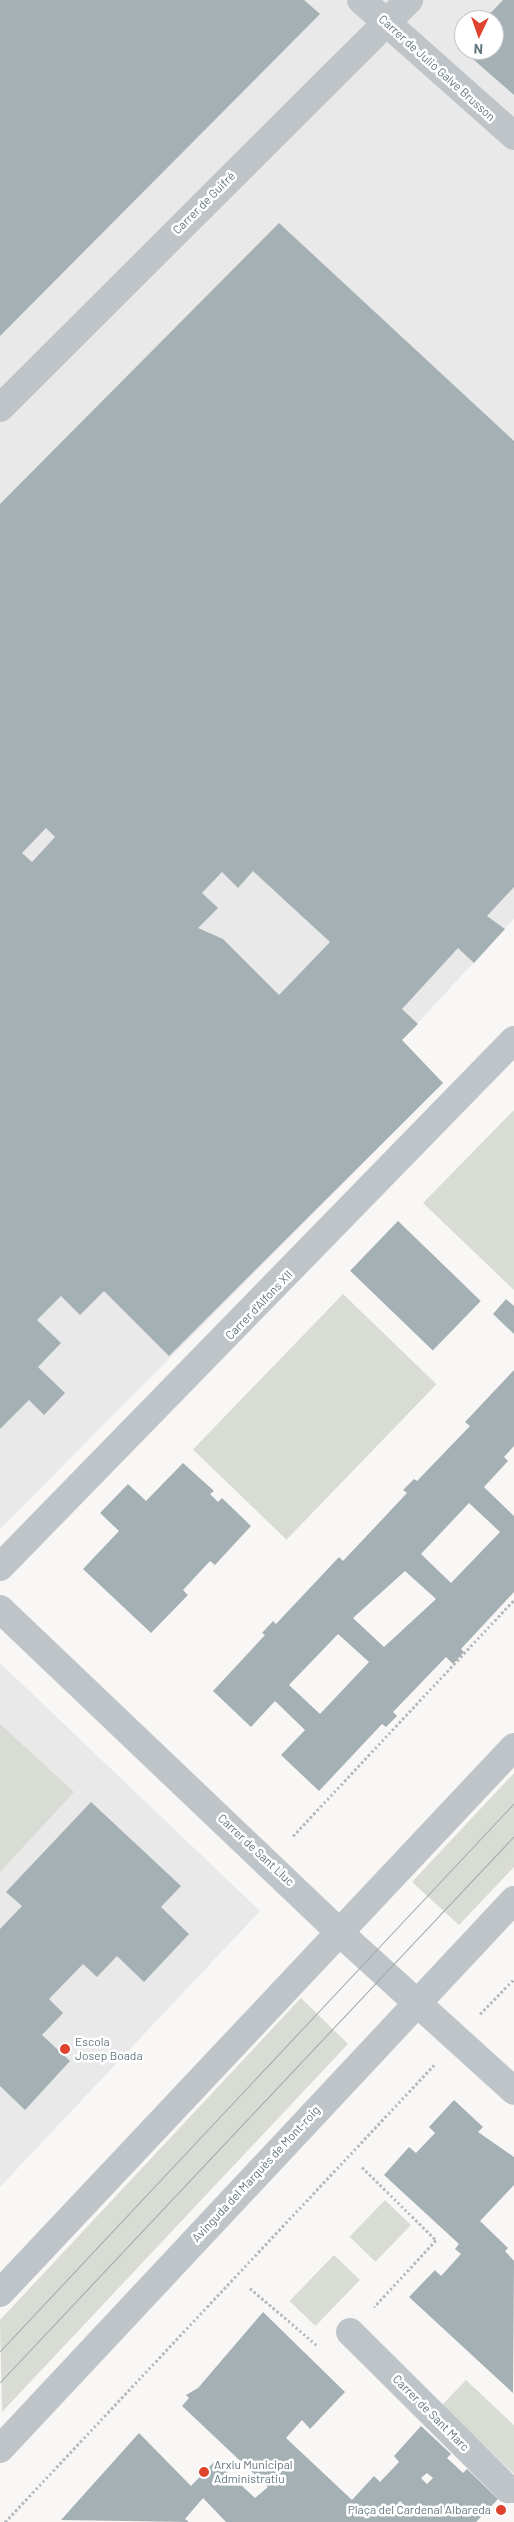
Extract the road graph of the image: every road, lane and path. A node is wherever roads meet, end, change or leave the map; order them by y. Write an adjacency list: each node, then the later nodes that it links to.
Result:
1 (361, 0): 3 (street, Carrer de Julio Galve Brusson)
2 (409, 0): 3 (street, Carrer de Guifré)
3 (385, 21): 4 (street, Carrer de Julio Galve Brusson); 5 (street, Carrer de Guifré)
4 (514, 136)
5 (0, 408)
6 (514, 1040): 7 (street, Carrer d'Alfons XII)
7 (0, 1567)
8 (514, 1600): 11 (path)
9 (0, 1608): 13 (street, Carrer de Sant Lluc)
10 (514, 1747): 13 (street)
11 (293, 1836)
12 (514, 1900): 15 (street, Avinguda del Marquès de Mont-roig)
13 (340, 1933): 15 (street, Carrer de Sant Lluc); 21 (street)
14 (514, 1978): 16 (path)
15 (417, 2001): 18 (street, Carrer de Sant Lluc); 23 (street, Avinguda del Marquès de Mont-roig)
16 (473, 2021)
17 (437, 2061): 25 (path)
18 (514, 2091)
19 (362, 2167): 22 (path)
20 (250, 2288): 22 (path)
21 (0, 2293)
22 (350, 2332): 24 (street, Carrer de Sant Marc)
23 (0, 2448)
24 (514, 2489)
25 (5, 2522)

